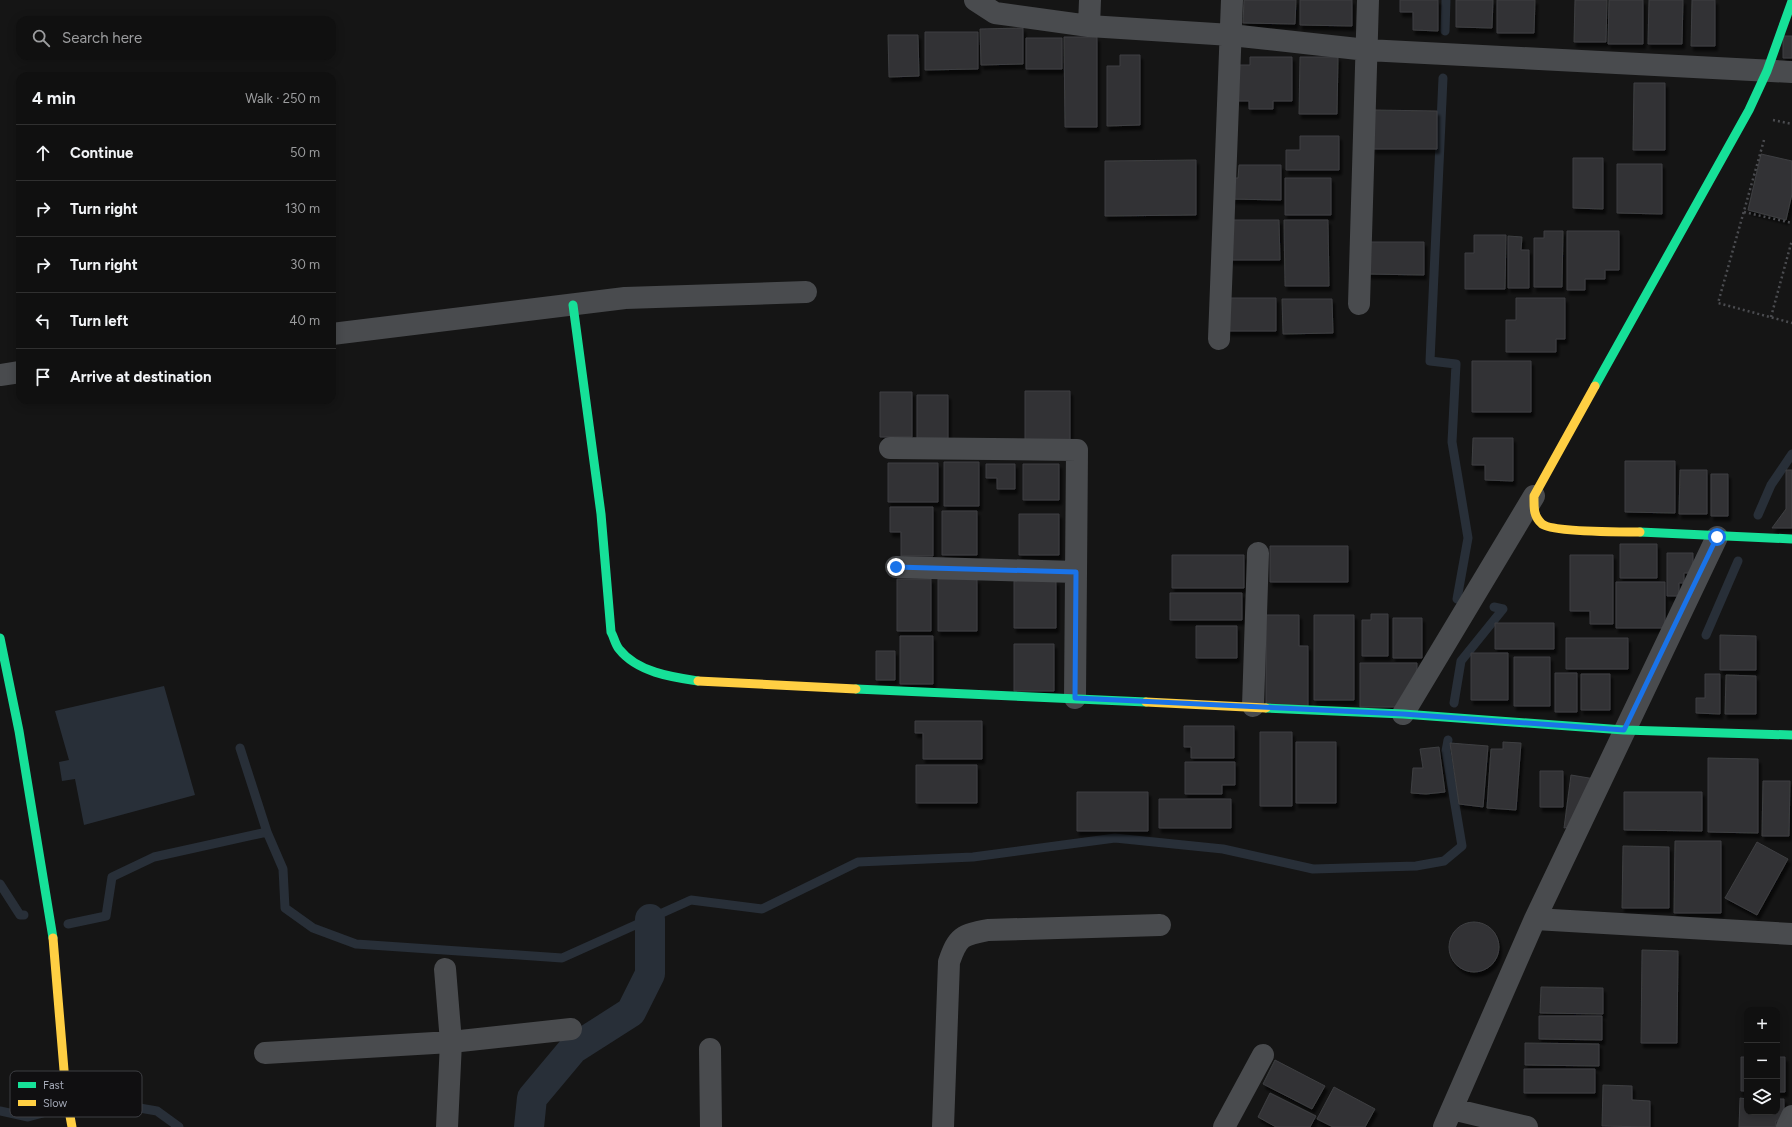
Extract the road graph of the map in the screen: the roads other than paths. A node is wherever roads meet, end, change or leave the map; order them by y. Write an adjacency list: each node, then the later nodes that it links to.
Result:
1 (975, 0): 6 (street)
2 (1090, 0): 6 (street)
3 (1232, 0): 7 (street)
4 (1368, 0): 8 (street)
5 (1792, 0): 9 (street)
6 (1089, 26): 7 (street)
7 (1231, 35): 8 (street); 15 (street)
8 (1367, 50): 9 (street); 12 (street)
9 (1767, 71): 10 (street); 19 (street)
10 (1792, 72)
11 (806, 292): 13 (street)
12 (1359, 304)
13 (573, 305): 14 (street); 26 (street)
14 (336, 334)
15 (1219, 338)
16 (16, 373): 17 (street)
17 (0, 375)
18 (890, 448): 24 (street)
19 (1534, 496): 20 (street); 28 (street)
20 (1717, 537): 21 (street); 29 (street)
21 (1792, 539)
22 (1258, 553): 27 (street)
23 (896, 567): 24 (street)
24 (1076, 572): 26 (street)
25 (1, 646): 40 (street)
26 (1075, 698): 27 (street)
27 (1253, 706): 28 (street)
28 (1403, 714): 29 (street)
29 (1624, 730): 30 (street); 31 (street)
30 (1792, 735)
31 (1535, 919): 33 (street); 43 (street)
32 (1160, 925): 47 (street)
33 (1792, 934)
34 (444, 969): 36 (street)
35 (571, 1029): 36 (street)
36 (451, 1042): 38 (street); 45 (street)
37 (710, 1049): 46 (street)
38 (264, 1053)
39 (1263, 1055): 48 (street)
40 (64, 1071)
41 (1792, 1116): 50 (street)
42 (70, 1117): 44 (street)
43 (1448, 1118): 49 (street)
44 (72, 1127)
45 (447, 1127)
46 (711, 1127)
47 (943, 1127)
48 (1224, 1127)
49 (1527, 1127)
50 (1787, 1127)

